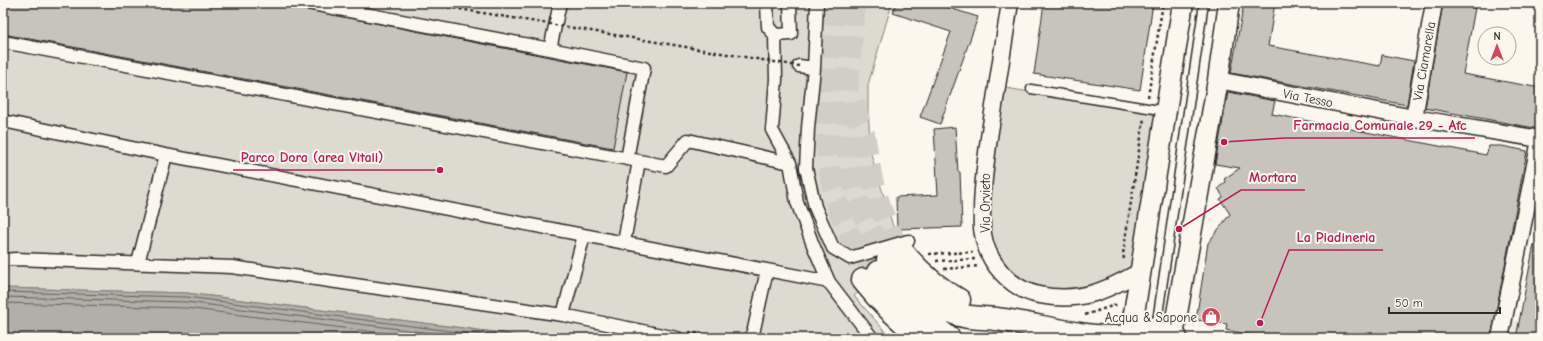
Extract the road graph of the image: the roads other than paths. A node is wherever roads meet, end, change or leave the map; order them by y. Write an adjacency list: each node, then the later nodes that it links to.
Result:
1 (306, 3): 13 (street)
2 (560, 3): 13 (street)
3 (767, 3): 11 (street)
4 (790, 3): 11 (street)
5 (817, 3): 15 (street)
6 (1010, 3): 32 (street, Via Orvieto)
7 (1183, 3): 18 (street)
8 (1204, 3): 35 (lane)
9 (1230, 3): 16 (street)
10 (1434, 3): 19 (street, Via Ciamarella)
11 (775, 35): 25 (street)
12 (3, 42): 23 (street)
13 (550, 49): 23 (street)
14 (799, 66): 15 (street)
15 (814, 68): 29 (street)
16 (1218, 80): 19 (street, Via Tesso); 35 (street)
17 (1031, 89): 18 (lane)
18 (1166, 112): 32 (street)
19 (1414, 118): 21 (street, Via Tesso)
20 (3, 121): 22 (street)
21 (1540, 139): 42 (street)
22 (166, 155): 26 (street); 30 (street)
23 (626, 159): 24 (street)
24 (639, 161): 25 (street); 27 (street)
25 (790, 163): 33 (street)
26 (584, 235): 27 (street); 34 (street)
27 (624, 242): 31 (street)
28 (3, 260): 30 (street)
29 (888, 261): 36 (main road); 40 (main road); 41 (main road)
30 (138, 263): 34 (street)
31 (766, 270): 33 (street); 38 (street)
32 (1134, 275): 36 (street)
33 (829, 282): 39 (street)
34 (563, 315): 37 (street)
35 (1168, 334): 36 (main road)
36 (1125, 336)
37 (677, 338)
38 (752, 338)
39 (872, 338)
40 (923, 338)
41 (949, 338)
42 (1500, 338)

